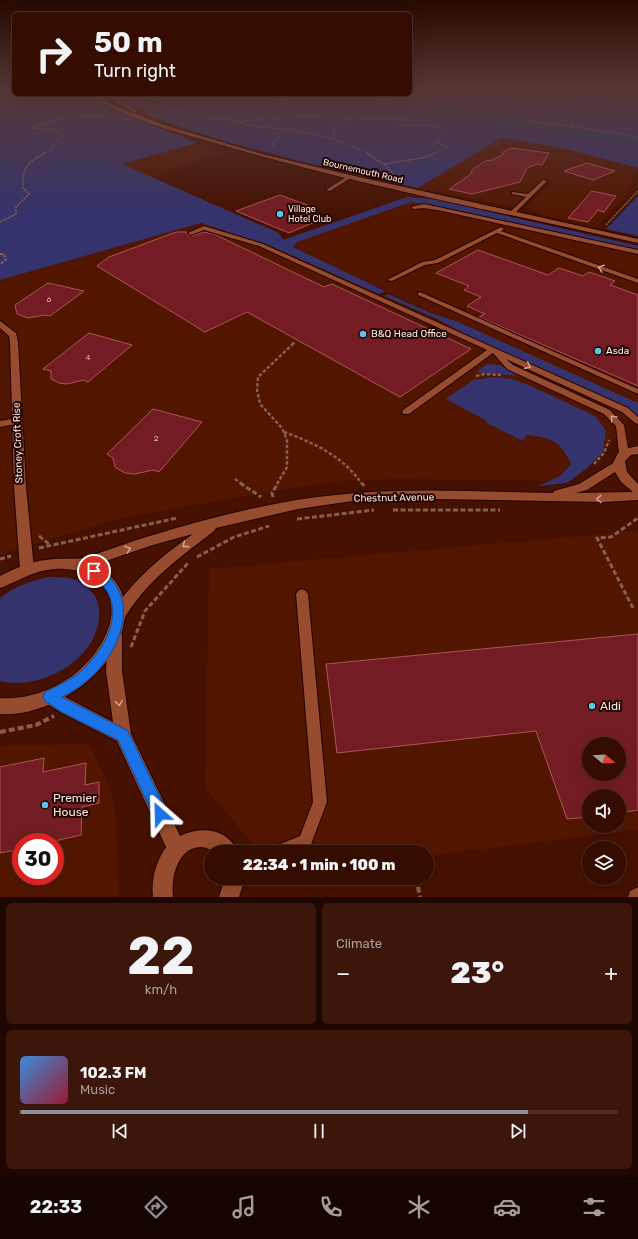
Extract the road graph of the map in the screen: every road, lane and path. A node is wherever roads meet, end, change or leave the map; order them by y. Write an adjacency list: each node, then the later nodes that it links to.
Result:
1 (56, 132): 21 (path)
2 (181, 132): 13 (street, Bournemouth Road)
3 (283, 132): 10 (path)
4 (293, 132): 9 (path)
5 (334, 132): 9 (path)
6 (441, 132): 11 (path)
7 (609, 132): 8 (path)
8 (638, 138)
9 (333, 139): 11 (path)
10 (270, 149)
11 (383, 164): 12 (path)
12 (396, 177)
13 (350, 178): 15 (lane); 20 (street, Bournemouth Road)
14 (545, 181): 18 (lane)
15 (328, 190)
16 (638, 191): 24 (path)
17 (514, 193): 18 (lane)
18 (530, 196): 20 (lane)
19 (414, 207): 22 (lane)
20 (512, 213): 24 (street, Bournemouth Road)
21 (0, 222)
22 (512, 224): 23 (lane); 27 (lane)
23 (496, 231): 30 (lane); 31 (lane, one-way to 23)
24 (599, 232): 26 (street, Bournemouth Road)
25 (191, 233): 35 (lane)
26 (638, 241)
27 (638, 252)
28 (0, 254): 29 (path)
29 (0, 264)
30 (390, 280)
31 (638, 281)
32 (420, 294): 38 (lane)
33 (0, 324): 41 (street, Stoney Croft Rise)
34 (295, 342): 43 (path)
35 (492, 350): 39 (lane); 40 (lane, one-way to 40); 46 (lane, one-way to 35)
36 (506, 376): 37 (path)
37 (469, 378)
38 (638, 392)
39 (406, 412)
40 (638, 420)
41 (17, 421): 42 (lane); 64 (street, Stoney Croft Rise)
42 (0, 424)
43 (284, 432): 51 (path); 53 (path)
44 (610, 436): 48 (path)
45 (638, 450): 46 (street)
46 (624, 454): 47 (street)
47 (618, 465): 50 (street); 54 (street, Chestnut Avenue)
48 (591, 466)
49 (235, 479): 53 (path)
50 (638, 490)
51 (371, 496): 54 (street, Chestnut Avenue); 62 (street, Chestnut Avenue)
52 (638, 496): 54 (street, Chestnut Avenue, one-way to 54)
53 (261, 497): 55 (path)
54 (549, 497)
55 (253, 499)
56 (376, 510): 61 (path)
57 (391, 510): 58 (path)
58 (501, 510)
59 (184, 516): 64 (path)
60 (638, 518): 70 (path)
61 (294, 520)
62 (217, 523): 66 (street, Chestnut Avenue, one-way to 62); 71 (street, Chestnut Avenue, one-way to 71)
63 (271, 525): 73 (path)
64 (26, 552): 65 (path); 67 (street, Stoney Croft Rise)
65 (0, 559)
66 (77, 565): 67 (street); 71 (street)
67 (27, 569): 68 (street)
68 (0, 582)
69 (302, 594): 78 (lane)
70 (633, 608)
71 (118, 614): 72 (street)
72 (115, 632): 73 (street); 74 (street)
73 (114, 672): 76 (street, one-way to 76)
74 (50, 697): 75 (street); 76 (street)
75 (1, 707)
76 (123, 736): 79 (street)
77 (223, 845): 79 (street)
78 (297, 845)
79 (177, 849): 82 (street)
80 (233, 885): 83 (street)
81 (417, 885): 84 (path)
82 (163, 897)
83 (229, 897)
84 (420, 897)

